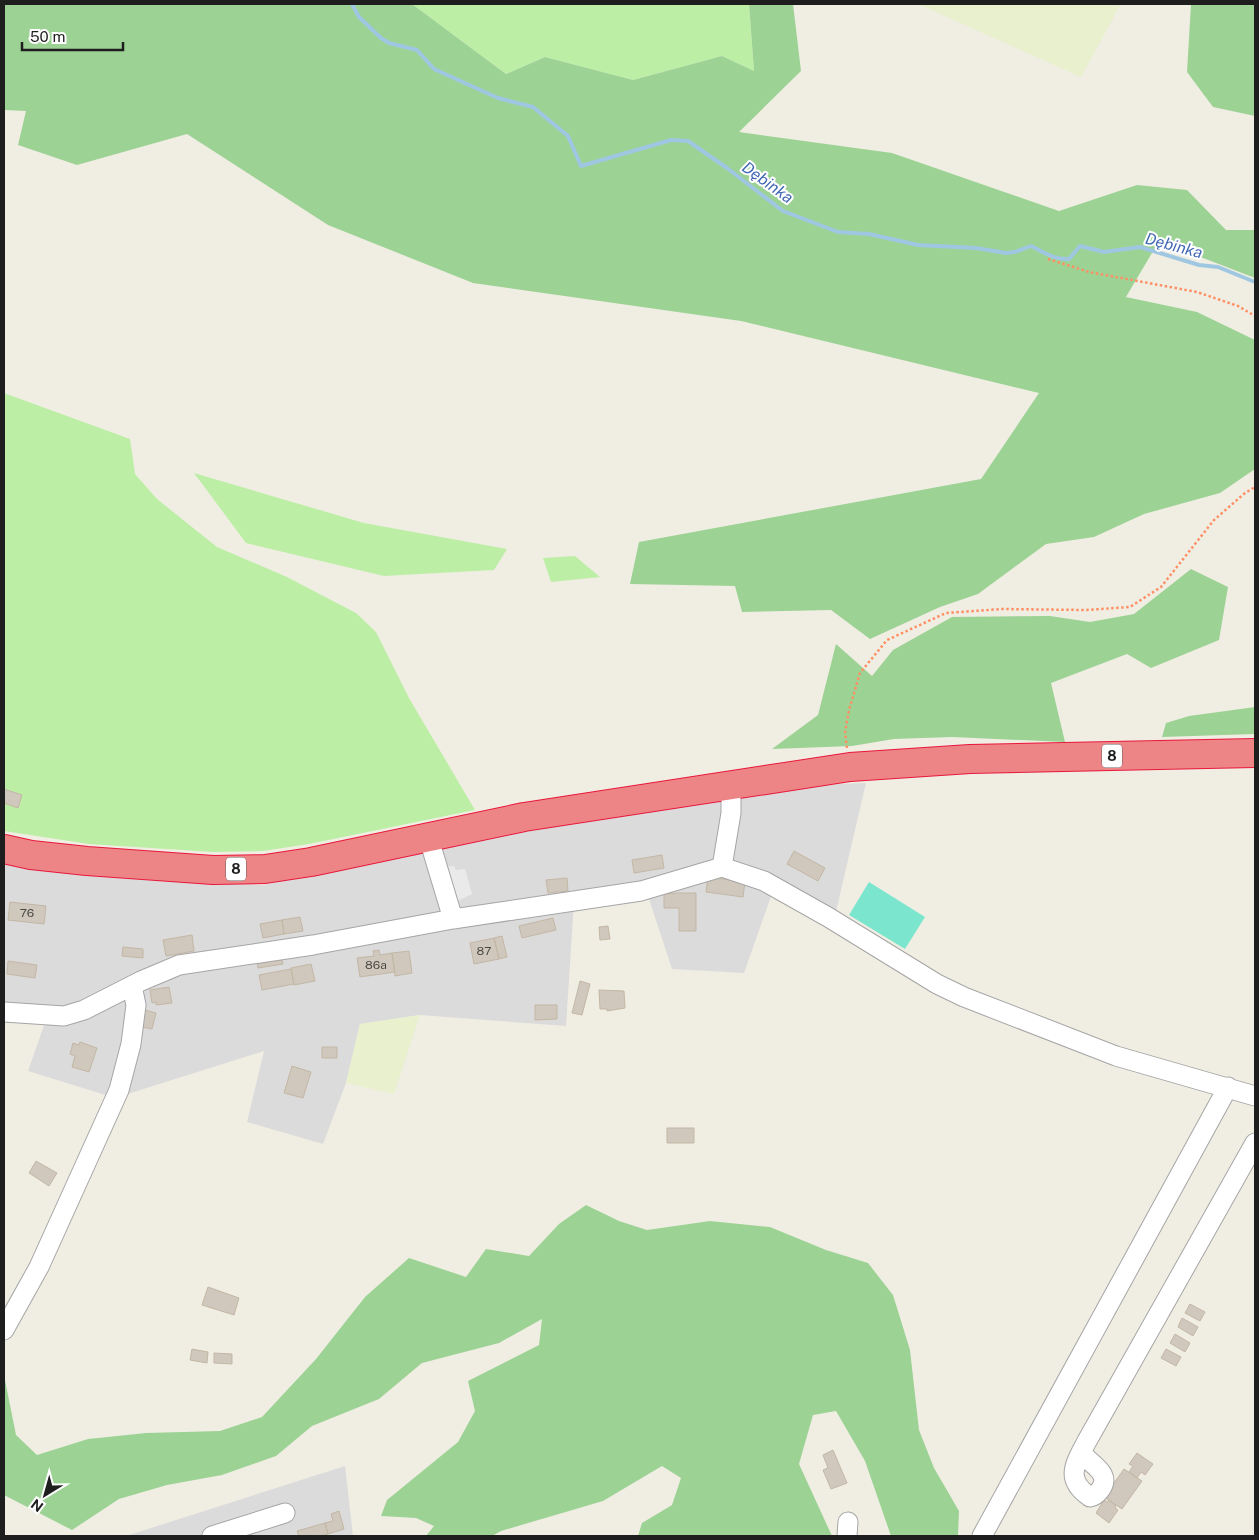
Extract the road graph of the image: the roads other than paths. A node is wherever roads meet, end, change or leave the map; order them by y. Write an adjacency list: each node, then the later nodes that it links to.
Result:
1 (1255, 753): 2 (highway, 8)
2 (730, 784): 3 (highway, 8); 5 (street)
3 (428, 836): 4 (highway, 8); 6 (street)
4 (4, 848)
5 (722, 867): 6 (street); 9 (street)
6 (453, 918): 7 (street)
7 (132, 986): 8 (street); 12 (street)
8 (4, 1012)
9 (1228, 1087): 10 (street); 16 (street)
10 (1255, 1096)
11 (1255, 1143): 13 (street)
12 (4, 1330)
13 (1081, 1452)
14 (285, 1513): 15 (street)
15 (212, 1536)
16 (982, 1536)

